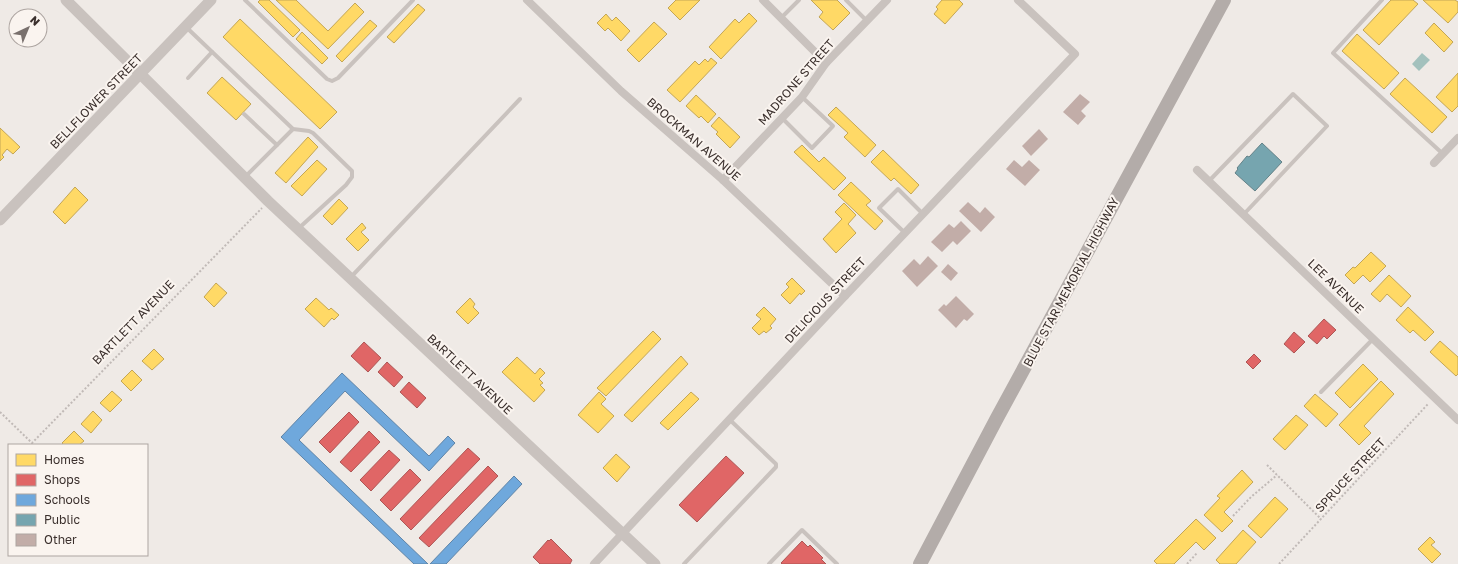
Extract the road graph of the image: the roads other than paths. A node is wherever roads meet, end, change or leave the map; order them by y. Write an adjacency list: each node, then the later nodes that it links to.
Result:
1 (66, 0): 18 (street, BARTLETT AVENUE)
2 (211, 0): 15 (street, BELLFLOWER STREET)
3 (245, 0): 4 (lane)
4 (413, 0)
5 (527, 0): 31 (street, BROCKMAN AVENUE)
6 (763, 0): 13 (street)
7 (799, 0): 13 (lane)
8 (846, 0): 14 (lane)
9 (887, 0): 14 (street, MADRONE STREET)
10 (1018, 0): 33 (street, DELICIOUS STREET)
11 (1224, 0): 50 (highway, BLUE STAR MEMORIAL HIGHWAY)
12 (1382, 0): 27 (lane)
13 (781, 18): 17 (street)
14 (867, 21): 17 (street, MADRONE STREET)
15 (185, 27): 16 (lane); 18 (street, BELLFLOWER STREET)
16 (212, 52): 19 (lane); 24 (lane)
17 (826, 64): 20 (street, MADRONE STREET)
18 (139, 75): 30 (street, BARTLETT AVENUE); 35 (street, BELLFLOWER STREET)
19 (188, 78)
20 (802, 97): 23 (street, MADRONE STREET); 23 (lane)
21 (520, 99): 38 (lane)
22 (244, 114): 26 (lane)
23 (782, 118): 31 (street, MADRONE STREET)
24 (293, 129): 26 (lane); 36 (lane)
25 (1457, 141): 27 (street)
26 (277, 146): 30 (lane)
27 (1442, 154): 28 (street)
28 (1434, 163)
29 (1197, 170): 32 (street, LEE AVENUE)
30 (244, 178): 36 (street, BARTLETT AVENUE)
31 (723, 180): 39 (street, BROCKMAN AVENUE)
32 (1209, 182): 34 (street, LEE AVENUE); 34 (lane)
33 (924, 214): 37 (street, DELICIOUS STREET); 37 (lane)
34 (1244, 214): 40 (street, LEE AVENUE)
35 (0, 220)
36 (298, 229): 38 (street, BARTLETT AVENUE)
37 (905, 233): 39 (street, DELICIOUS STREET)
38 (349, 278): 44 (street, BARTLETT AVENUE)
39 (845, 296): 42 (street, DELICIOUS STREET)
40 (1373, 339): 41 (lane); 43 (street, LEE AVENUE)
41 (1322, 392)
42 (730, 420): 44 (street, DELICIOUS STREET); 47 (lane)
43 (1458, 420)
44 (623, 534): 45 (street, DELICIOUS STREET); 46 (street, BARTLETT AVENUE)
45 (594, 564)
46 (655, 564)
47 (684, 564)
48 (769, 564): 49 (lane)
49 (838, 564)
50 (920, 564)

